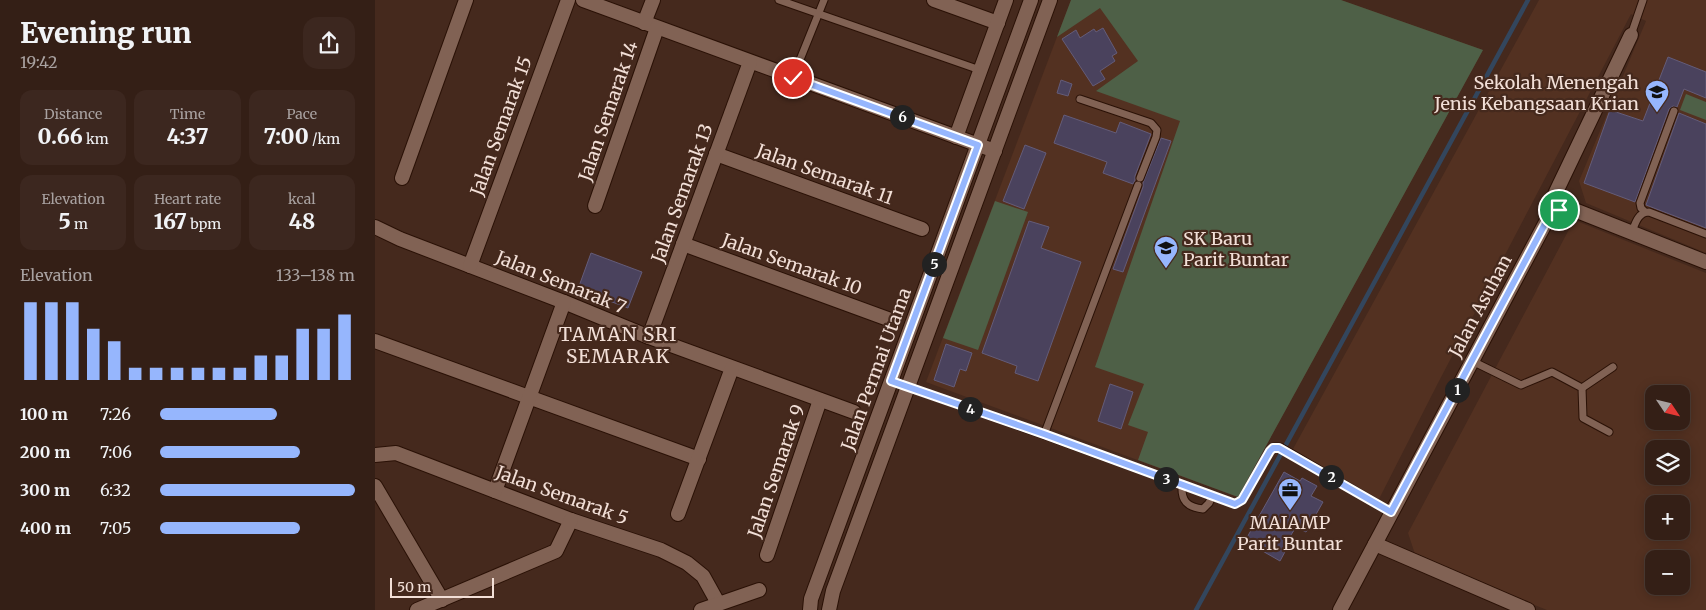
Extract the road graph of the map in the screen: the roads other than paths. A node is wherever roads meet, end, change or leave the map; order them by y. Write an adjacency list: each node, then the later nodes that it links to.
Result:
1 (466, 0): 25 (street)
2 (568, 0): 35 (street, Jalan Semarak 15)
3 (653, 0): 14 (street, Jalan Semarak 14)
4 (779, 0): 12 (lane)
5 (823, 0): 12 (lane)
6 (1006, 0): 13 (street)
7 (1031, 0): 22 (street, Jalan Permai Utama)
8 (1050, 0): 23 (street, Jalan Permai Utama)
9 (1643, 0): 15 (lane)
10 (587, 1): 14 (street)
11 (938, 1): 13 (street)
12 (818, 14): 17 (lane); 18 (lane)
13 (998, 23): 17 (street)
14 (651, 26): 16 (street); 26 (street, Jalan Semarak 14)
15 (1631, 35): 27 (street)
16 (750, 62): 18 (street); 24 (street, Jalan Semarak 13)
17 (980, 70): 21 (street)
18 (793, 78): 21 (street)
19 (1080, 99): 50 (lane)
20 (1675, 111): 28 (lane)
21 (956, 137): 22 (street)
22 (978, 145): 23 (street); 43 (street, Jalan Permai Utama)
23 (995, 151): 44 (street, Jalan Permai Utama)
24 (716, 154): 30 (street, Jalan Semarak 11); 33 (street, Jalan Semarak 13)
25 (402, 178)
26 (595, 206)
27 (1559, 210): 31 (street); 40 (street, Jalan Asuhan)
28 (1645, 212): 31 (lane); 32 (lane)
29 (375, 227): 35 (street, Jalan Semarak 7)
30 (922, 229)
31 (1632, 232): 34 (street)
32 (1706, 234)
33 (683, 244): 37 (street, Jalan Semarak 10); 38 (street, Jalan Semarak 13)
34 (1706, 262)
35 (470, 266): 36 (street, Jalan Semarak 7)
36 (564, 302): 38 (street, Jalan Semarak 7); 46 (street)
37 (887, 319)
38 (649, 337): 42 (street, Jalan Semarak 7)
39 (375, 340): 46 (street)
40 (1472, 361): 45 (lane); 57 (street, Jalan Asuhan)
41 (1613, 367): 45 (lane)
42 (732, 368): 47 (street, Jalan Semarak 7); 52 (street)
43 (891, 381): 44 (lane); 68 (street, Jalan Permai Utama)
44 (908, 387): 50 (lane); 63 (street, Jalan Permai Utama)
45 (1582, 388): 49 (lane)
46 (529, 397): 52 (street); 55 (street)
47 (820, 400): 48 (street, Jalan Semarak 7); 61 (street, Jalan Semarak 9)
48 (854, 412)
49 (1609, 432)
50 (1044, 434): 53 (lane)
51 (375, 455): 55 (street, Jalan Semarak 5)
52 (699, 459): 58 (street)
53 (1182, 485): 56 (lane); 56 (lane)
54 (375, 486): 64 (street)
55 (495, 491): 59 (street, Jalan Semarak 5)
56 (1212, 496): 57 (lane)
57 (1391, 512): 60 (street, Jalan Asuhan)
58 (679, 514)
59 (571, 520): 64 (street); 65 (street, Jalan Semarak 5)
60 (1375, 544): 71 (street, Jalan Asuhan); 72 (street)
61 (767, 555)
62 (759, 590): 65 (street)
63 (833, 591): 69 (street, Jalan Permai Utama); 70 (street)
64 (442, 600): 66 (street)
65 (718, 603): 67 (street)
66 (417, 610)
67 (701, 610)
68 (810, 610)
69 (829, 610)
70 (839, 610)
71 (1340, 610)
72 (1528, 610)

